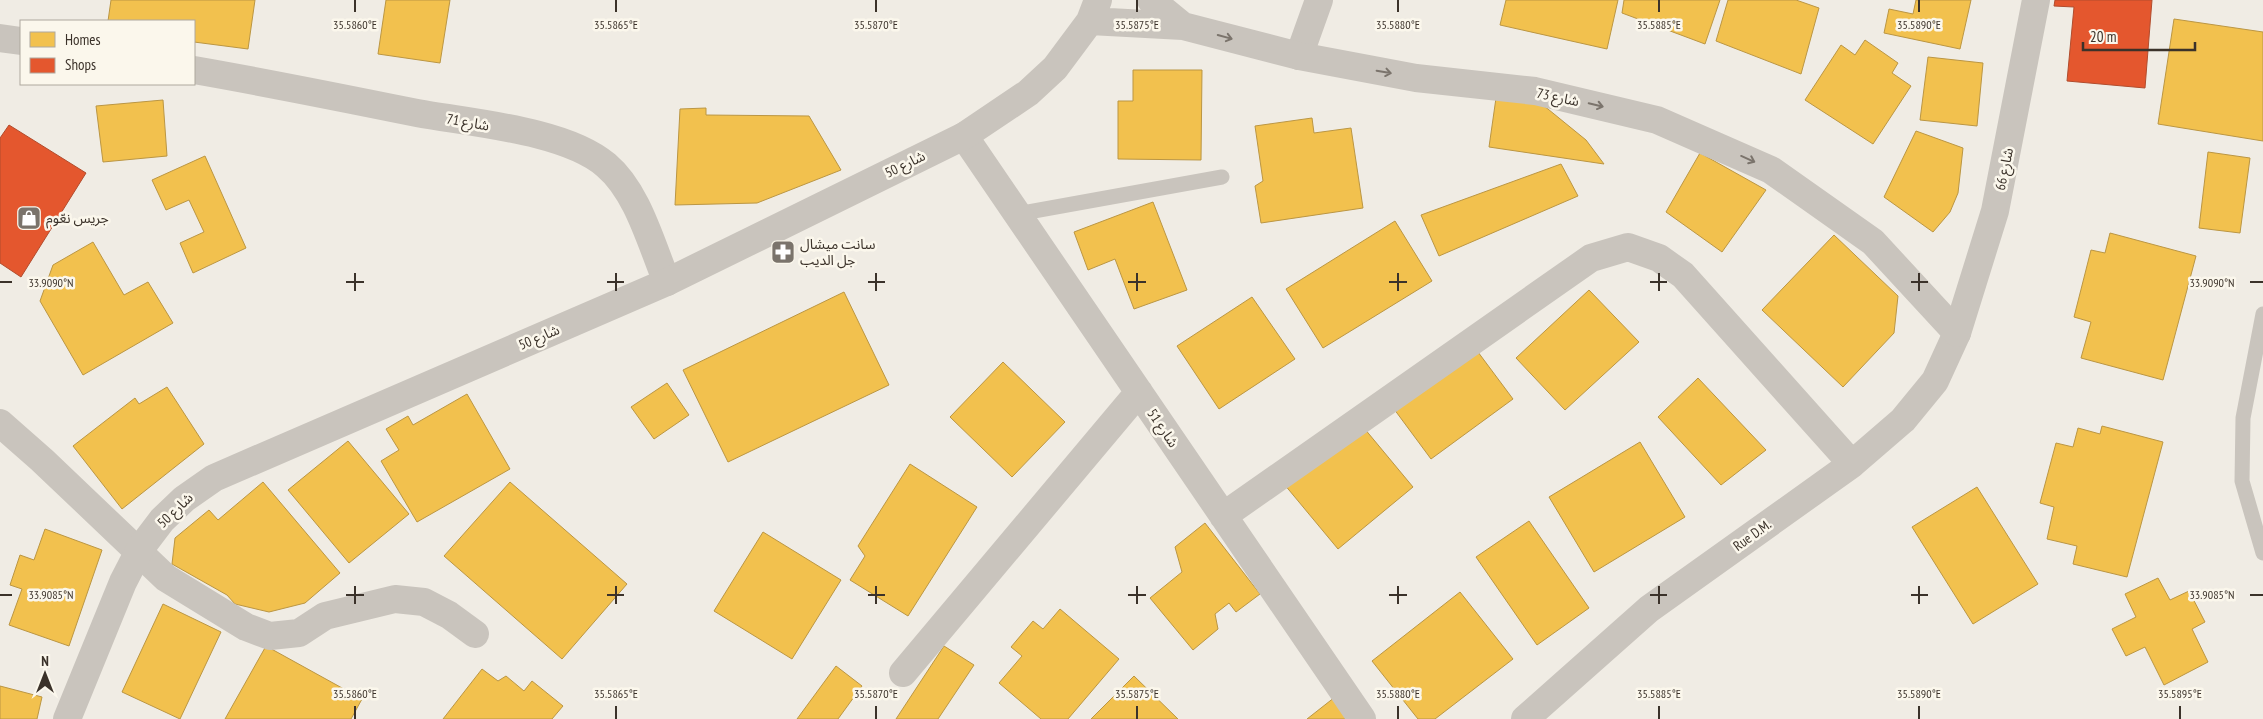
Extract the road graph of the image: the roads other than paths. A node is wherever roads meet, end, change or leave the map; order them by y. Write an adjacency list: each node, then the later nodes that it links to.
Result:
1 (1151, 0): 5 (street)
2 (1319, 0): 8 (street)
3 (2036, 0): 15 (street, شارع 66)
4 (1094, 10): 5 (street, شارع 73); 10 (street, شارع 50)
5 (1183, 26): 8 (street, شارع 73, one-way to 8)
6 (0, 38): 7 (street)
7 (20, 41)
8 (1299, 56): 15 (street, شارع 73, one-way to 15)
9 (195, 70): 13 (street, شارع 71)
10 (964, 136): 12 (street, شارع 51); 13 (street, شارع 50)
11 (1222, 177): 12 (lane)
12 (1017, 214): 16 (street, شارع 51)
13 (667, 282): 21 (street, شارع 50)
14 (2263, 314): 20 (lane)
15 (1957, 334): 18 (street, Rue D.M.)
16 (1139, 392): 19 (street, شارع 51); 23 (street)
17 (0, 423): 21 (street)
18 (1852, 464): 19 (street); 26 (street, Rue D.M.)
19 (1223, 516): 25 (street, شارع 51)
20 (2263, 553)
21 (138, 554): 22 (street); 24 (street, شارع 50)
22 (475, 634)
23 (904, 673)
24 (67, 719)
25 (1362, 719)
26 (1525, 719)

